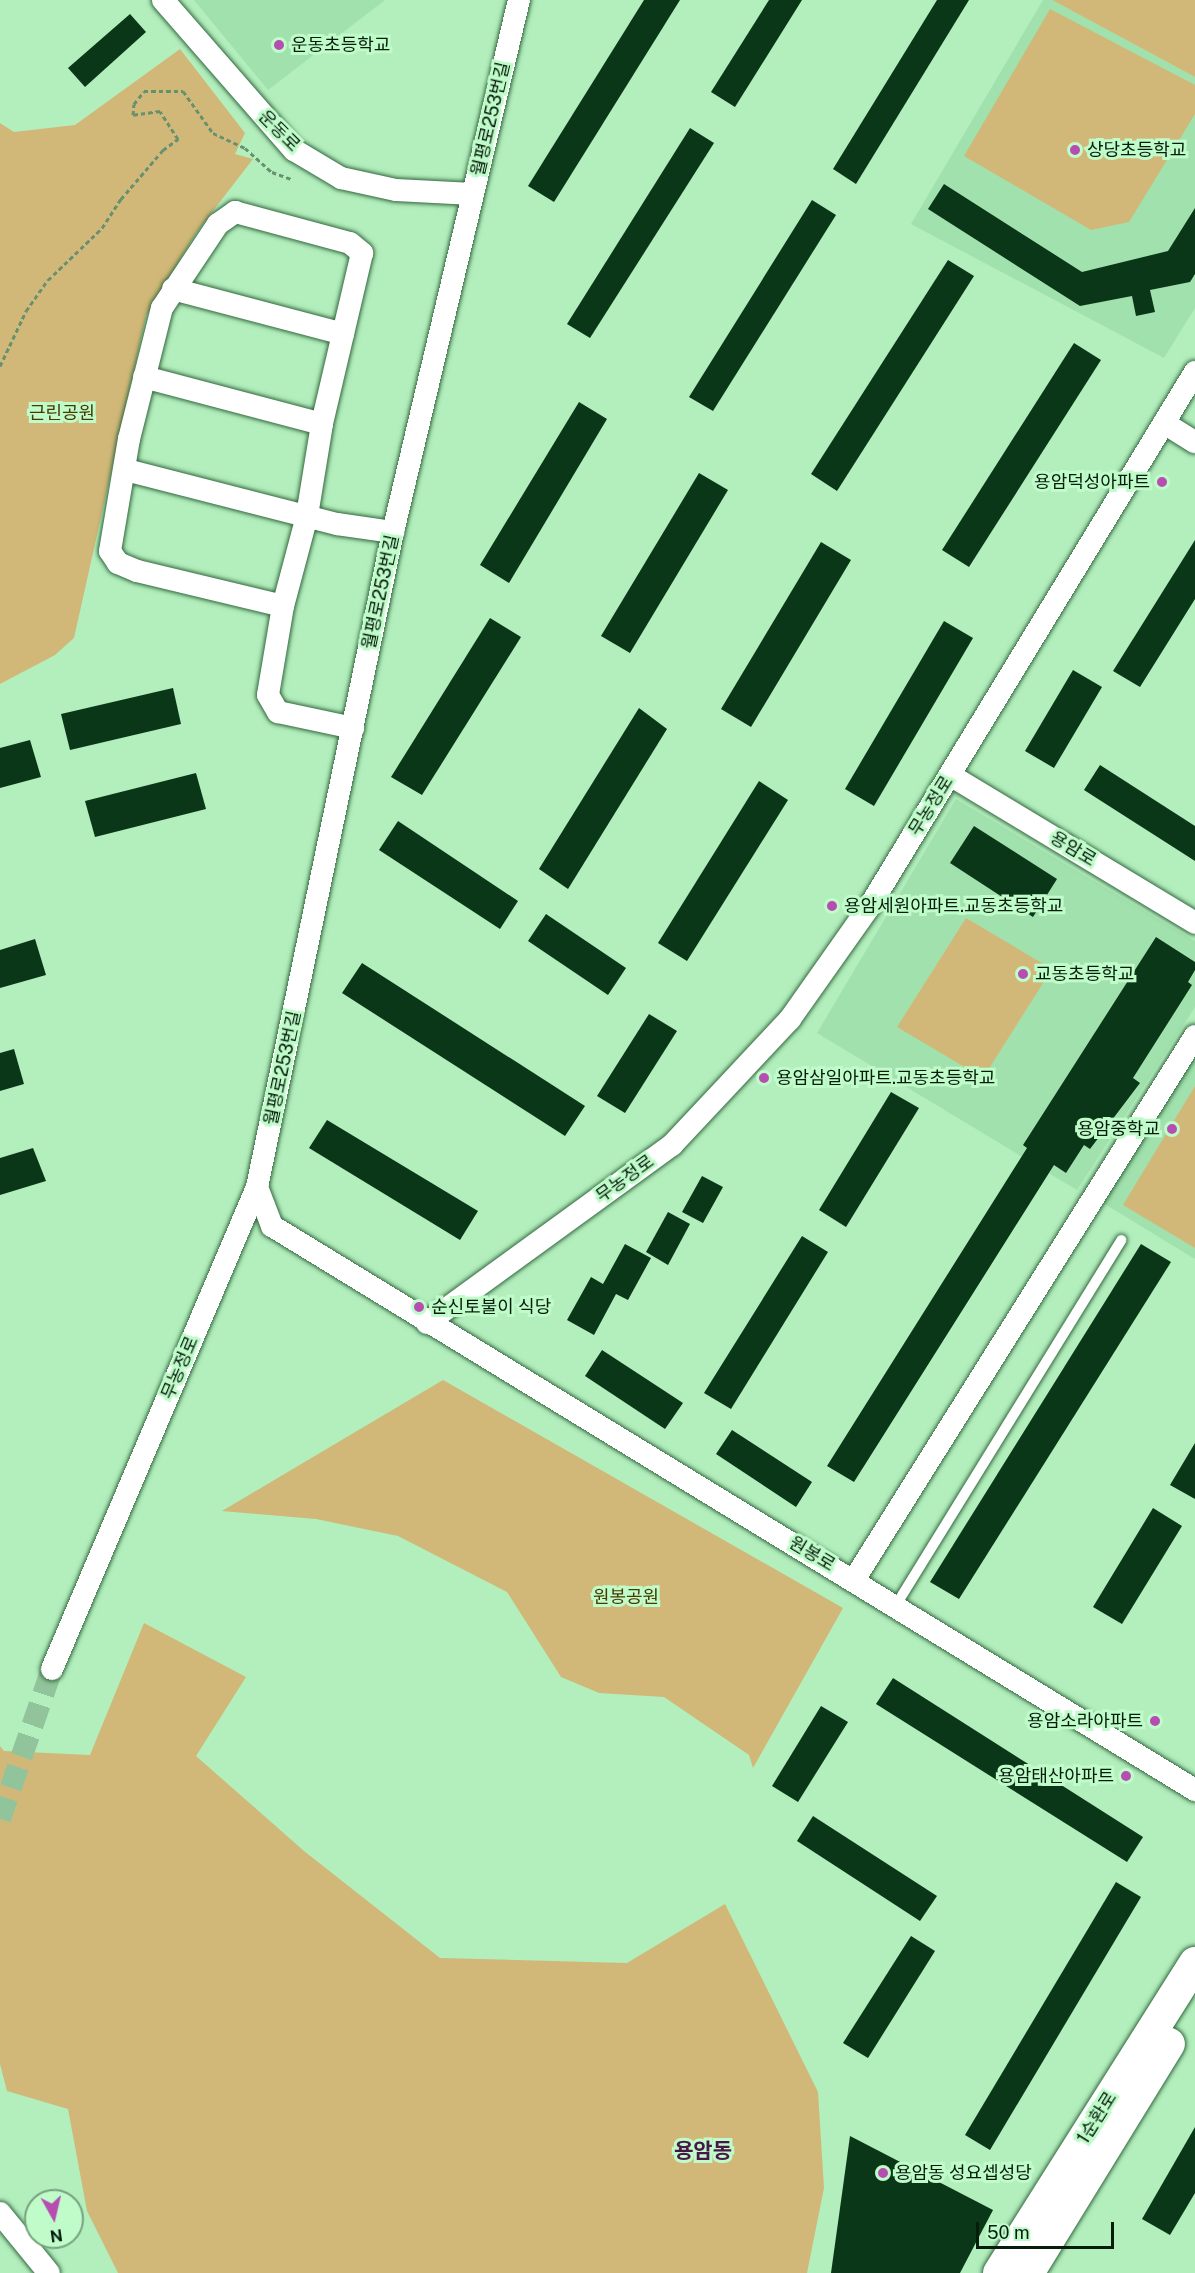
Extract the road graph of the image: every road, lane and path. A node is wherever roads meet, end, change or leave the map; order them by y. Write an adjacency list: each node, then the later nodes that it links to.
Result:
1 (163, 0): 4 (street, 운동로)
2 (519, 0): 4 (street, 월평로253번길)
3 (291, 179): 7 (path)
4 (473, 194): 15 (street, 월평로253번길)
5 (174, 289): 6 (street); 6 (street); 9 (street)
6 (343, 334): 11 (street)
7 (0, 366)
8 (1195, 372): 10 (street, 무농정로)
9 (144, 377): 11 (street); 13 (street)
10 (1164, 423): 12 (street); 18 (street, 무농정로)
11 (322, 424): 14 (street)
12 (1195, 442)
13 (126, 470): 14 (street); 16 (street)
14 (307, 516): 15 (street); 16 (street)
15 (393, 532): 17 (street, 월평로253번길)
16 (283, 606): 17 (street)
17 (353, 728): 21 (street, 월평로253번길)
18 (950, 775): 19 (street, 용암로); 23 (street, 무농정로)
19 (1195, 923)
20 (1195, 1036): 24 (street)
21 (257, 1187): 23 (street); 26 (street, 무농정로)
22 (1121, 1240): 25 (lane)
23 (427, 1323): 24 (street, 원봉로)
24 (854, 1580): 25 (street, 원봉로)
25 (896, 1605): 27 (street, 원봉로)
26 (52, 1670)
27 (1195, 1790)
28 (1195, 1963): 32 (street, 1순환로)
29 (1195, 2002): 33 (street, 1순환로)
30 (0, 2213): 31 (street)
31 (49, 2273)
32 (999, 2273)
33 (1028, 2273)

